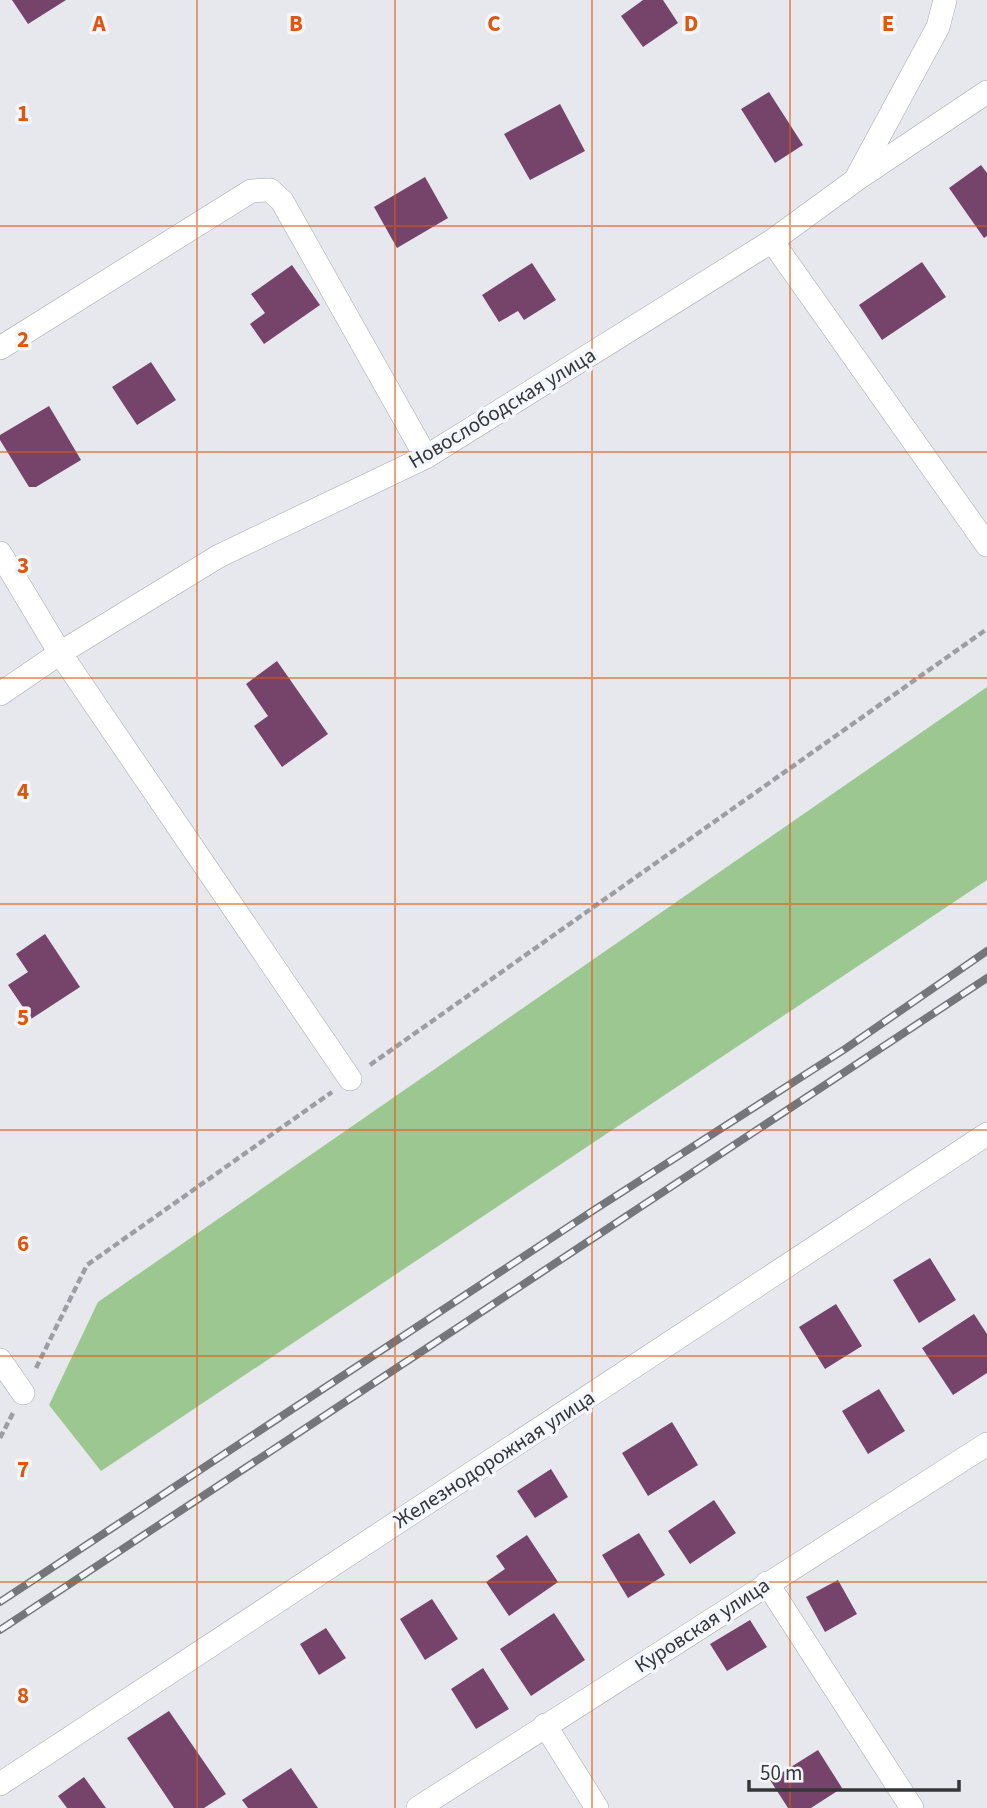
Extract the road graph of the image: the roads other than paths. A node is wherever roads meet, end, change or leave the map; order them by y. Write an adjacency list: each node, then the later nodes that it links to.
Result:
1 (945, 0): 3 (street)
2 (987, 92): 3 (street, Новослободская улица)
3 (857, 179): 4 (street, Новослободская улица)
4 (772, 241): 6 (street, Новослободская улица); 7 (street)
5 (0, 348): 6 (street)
6 (426, 457): 9 (street, Новослободская улица)
7 (987, 545)
8 (0, 553): 9 (street)
9 (60, 653): 10 (street, Новослободская улица); 11 (street)
10 (0, 694)
11 (350, 1079)
12 (987, 1134): 18 (street, Железнодорожная улица)
13 (0, 1360): 14 (street)
14 (23, 1393)
15 (987, 1444): 16 (street, Куровская улица)
16 (767, 1583): 17 (street, Куровская улица); 21 (street)
17 (545, 1725): 19 (street, Куровская улица); 20 (street)
18 (0, 1784)
19 (418, 1808)
20 (597, 1808)
21 (912, 1808)

